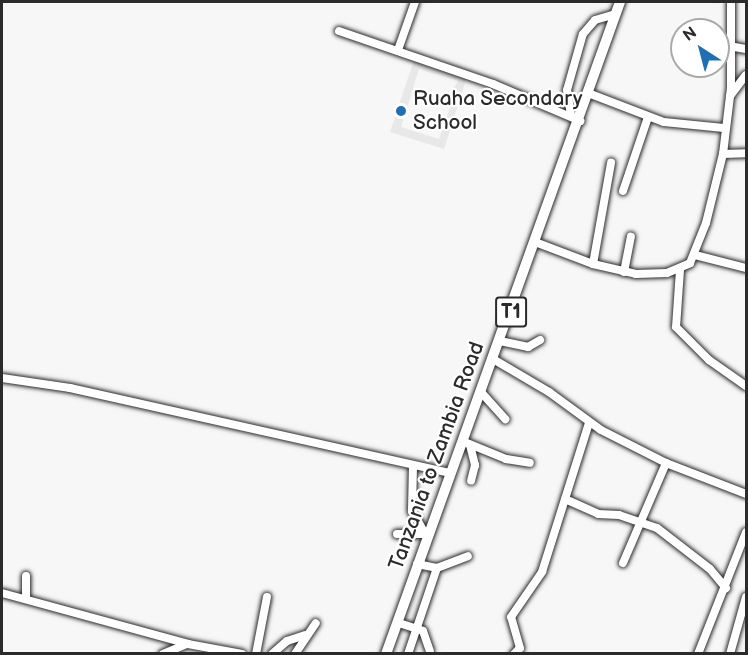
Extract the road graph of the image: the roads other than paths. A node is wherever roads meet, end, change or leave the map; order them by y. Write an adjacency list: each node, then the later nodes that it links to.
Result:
1 (415, 2): 8 (street)
2 (620, 2): 4 (highway, Tanzania to Zambia Road / T1)
3 (731, 2): 5 (street)
4 (615, 14): 12 (highway, Tanzania to Zambia Road / T1); 15 (street)
5 (730, 24)
6 (339, 31): 8 (street)
7 (730, 46): 9 (street)
8 (398, 50): 15 (street)
9 (747, 50)
10 (747, 75): 13 (street)
11 (730, 78): 13 (street)
12 (588, 93): 14 (street); 15 (highway, Tanzania to Zambia Road / T1)
13 (730, 96): 16 (street)
14 (648, 117): 16 (street); 20 (street)
15 (575, 118): 22 (highway, Tanzania to Zambia Road / T1)
16 (724, 128): 18 (street)
17 (747, 153): 18 (street)
18 (723, 154): 23 (street)
19 (611, 163): 24 (street)
20 (623, 191)
21 (631, 237): 27 (street)
22 (535, 242): 24 (street); 29 (highway, Tanzania to Zambia Road / T1)
23 (695, 255): 25 (street); 26 (street)
24 (593, 264): 27 (street)
25 (747, 268)
26 (680, 270): 27 (street); 32 (street)
27 (624, 272)
28 (540, 340): 29 (street)
29 (500, 341): 30 (highway, Tanzania to Zambia Road / T1)
30 (493, 359): 33 (highway, Tanzania to Zambia Road / T1); 35 (street)
31 (2, 378): 39 (street)
32 (747, 386)
33 (480, 391): 34 (street); 36 (highway, Tanzania to Zambia Road / T1)
34 (505, 419)
35 (590, 423): 38 (street); 43 (street)
36 (466, 443): 37 (street); 40 (highway, Tanzania to Zambia Road / T1); 41 (street)
37 (530, 463)
38 (666, 463): 42 (street); 44 (street)
39 (413, 466): 40 (street); 47 (street)
40 (451, 473): 47 (highway, Tanzania to Zambia Road / T1)
41 (471, 481)
42 (747, 494)
43 (565, 499): 44 (street); 73 (street)
44 (640, 521): 49 (street); 53 (street)
45 (747, 532): 53 (street)
46 (397, 534): 47 (street)
47 (425, 535): 50 (highway, Tanzania to Zambia Road / T1)
48 (468, 556): 51 (street)
49 (623, 563)
50 (417, 564): 51 (street); 60 (highway, Tanzania to Zambia Road / T1)
51 (436, 568): 62 (street)
52 (26, 576): 57 (street)
53 (726, 588): 74 (street)
54 (2, 593): 57 (street)
55 (267, 597): 68 (street)
56 (747, 597): 58 (street)
57 (26, 599): 64 (street)
58 (741, 619): 61 (street); 75 (street)
59 (316, 622): 63 (street)
60 (399, 623): 62 (street); 71 (highway, Tanzania to Zambia Road / T1)
61 (747, 626)
62 (416, 628): 65 (street); 72 (street)
63 (305, 635): 69 (street); 70 (street)
64 (188, 644): 66 (street); 67 (street)
65 (430, 651)
66 (163, 654)
67 (242, 654)
68 (256, 654)
69 (272, 654)
70 (295, 654)
71 (387, 654)
72 (408, 654)
73 (514, 654)
74 (698, 654)
75 (730, 654)

